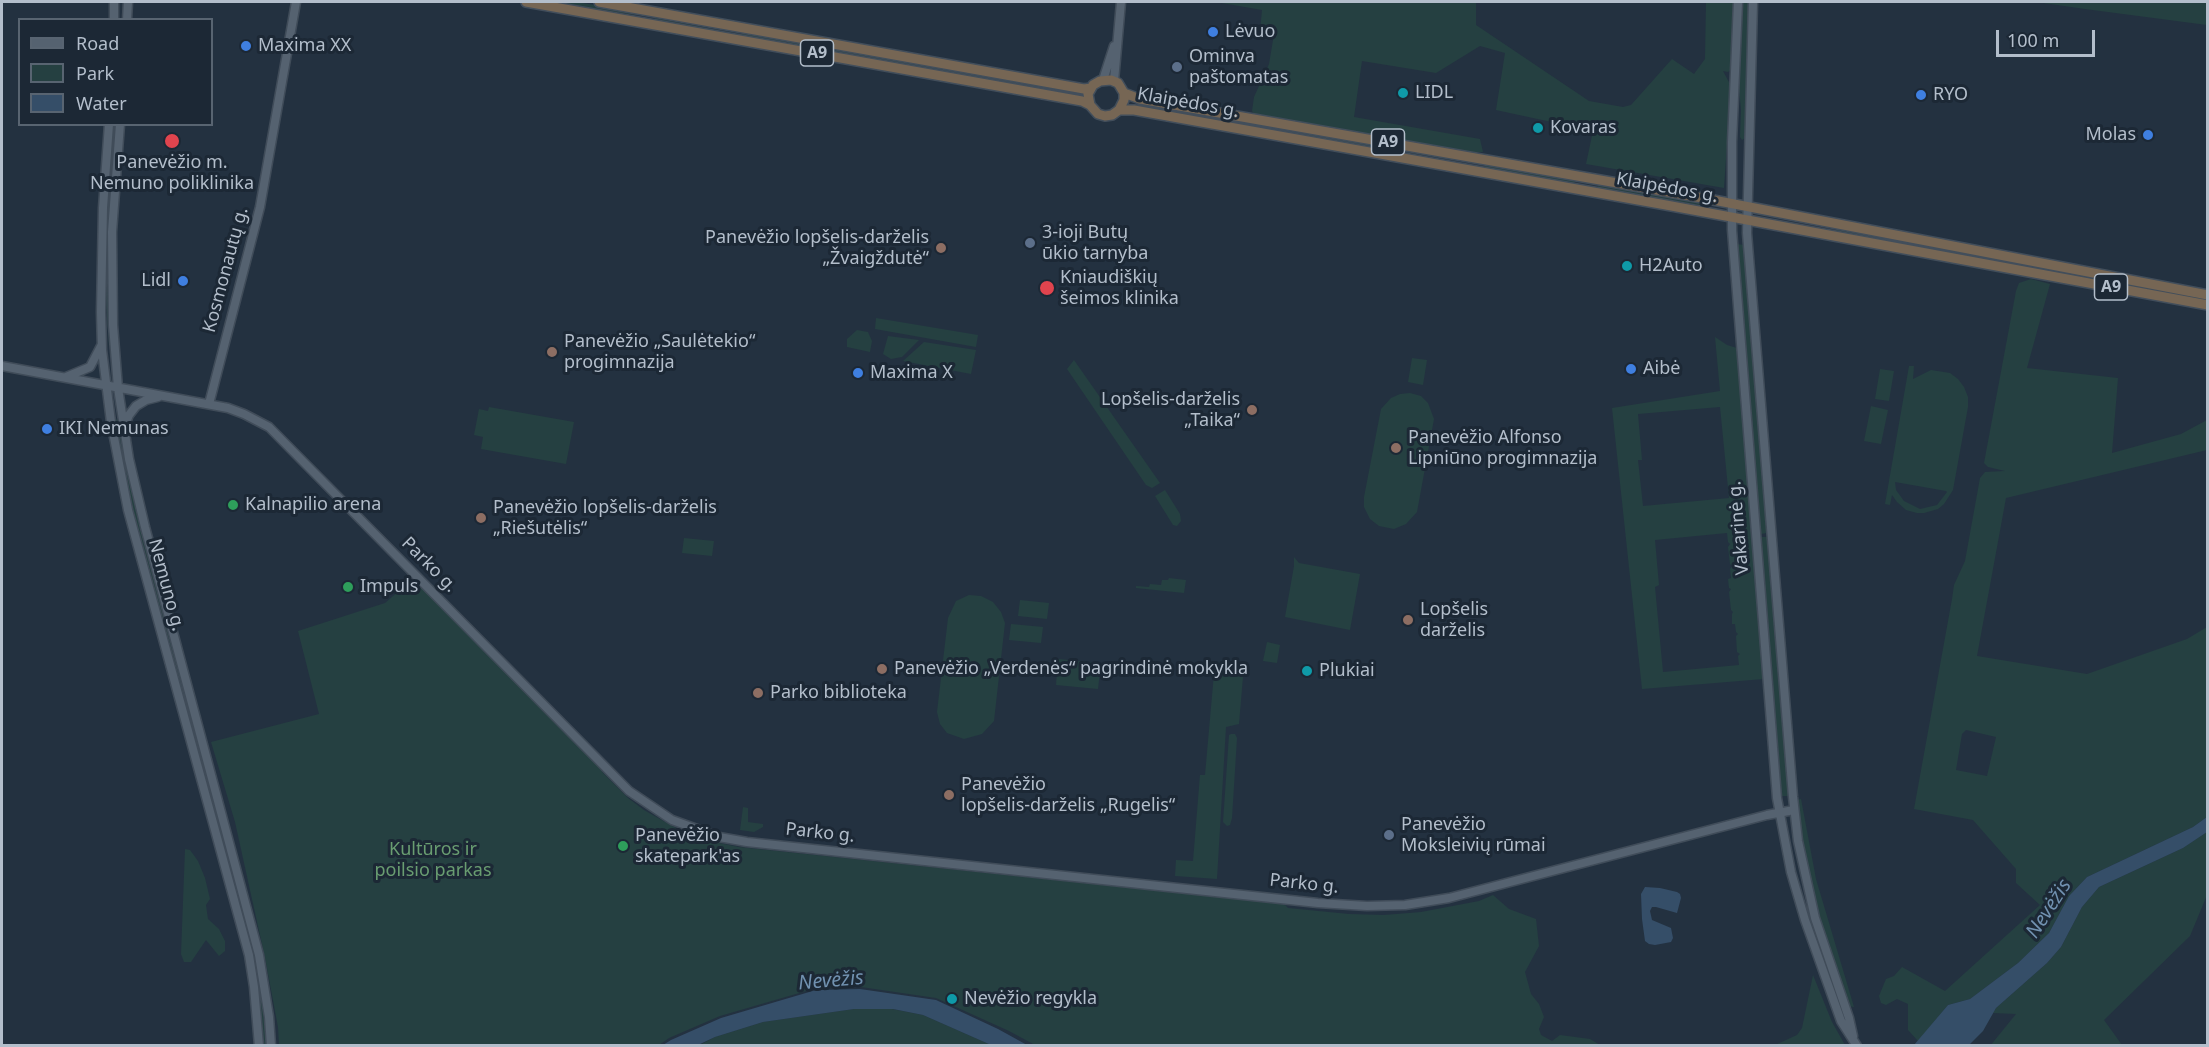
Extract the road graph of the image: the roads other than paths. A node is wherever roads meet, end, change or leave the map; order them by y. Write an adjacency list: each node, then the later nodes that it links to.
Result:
1 (114, 2): 9 (main road)
2 (128, 2): 10 (main road)
3 (296, 2): 36 (main road, Kosmonautų g.)
4 (526, 2): 16 (highway, Klaipėdos g. / A9)
5 (599, 2): 14 (highway, A9)
6 (1121, 2): 11 (main road)
7 (1737, 2): 20 (main road, Vakarinė g.)
8 (1753, 2): 21 (main road, Vakarinė g.)
9 (114, 18)
10 (127, 18)
11 (1117, 37): 12 (main road); 13 (main road)
12 (1103, 80): 13 (highway, Klaipėdos g.); 14 (highway)
13 (1114, 81): 15 (highway, Klaipėdos g.)
14 (1091, 88): 16 (highway)
15 (1124, 93): 17 (highway, Klaipėdos g.); 22 (highway, Klaipėdos g. / A9)
16 (1090, 105): 17 (highway, Klaipėdos g.)
17 (1119, 110): 23 (highway, Klaipėdos g. / A9)
18 (110, 126): 30 (main road, Nemuno g.)
19 (120, 126): 34 (main road, Nemuno g.)
20 (1732, 142): 21 (main road); 24 (main road, Vakarinė g.)
21 (1749, 143): 25 (main road, Vakarinė g.)
22 (1479, 159): 23 (highway); 24 (highway, Klaipėdos g. / A9)
23 (1477, 171): 26 (highway, Klaipėdos g. / A9)
24 (1732, 204): 25 (highway, Klaipėdos g. / A9); 26 (main road, Vakarinė g.)
25 (1747, 207): 27 (main road, Vakarinė g.); 28 (highway, Klaipėdos g. / A9)
26 (1732, 217): 27 (highway, Klaipėdos g. / A9); 39 (main road, Vakarinė g.)
27 (1747, 220): 29 (highway, Klaipėdos g. / A9); 38 (main road, Vakarinė g.)
28 (2208, 295)
29 (2208, 305)
30 (102, 343): 32 (main road); 33 (main road, Nemuno g.)
31 (2, 366): 32 (main road, Parko g.)
32 (65, 378): 33 (main road, Parko g.)
33 (107, 386): 34 (main road, Parko g.); 41 (main road, Nemuno g.)
34 (118, 388): 35 (main road, Parko g.); 37 (main road, Nemuno g.)
35 (162, 396): 36 (main road, Parko g.); 37 (main road)
36 (209, 404): 39 (main road, Parko g.)
37 (124, 429): 42 (main road, Nemuno g.)
38 (1794, 810): 39 (main road, Parko g.); 40 (main road, Vakarinė g.)
39 (1779, 812): 40 (main road, Vakarinė g.)
40 (1855, 1042)
41 (259, 1046)
42 (271, 1046)

